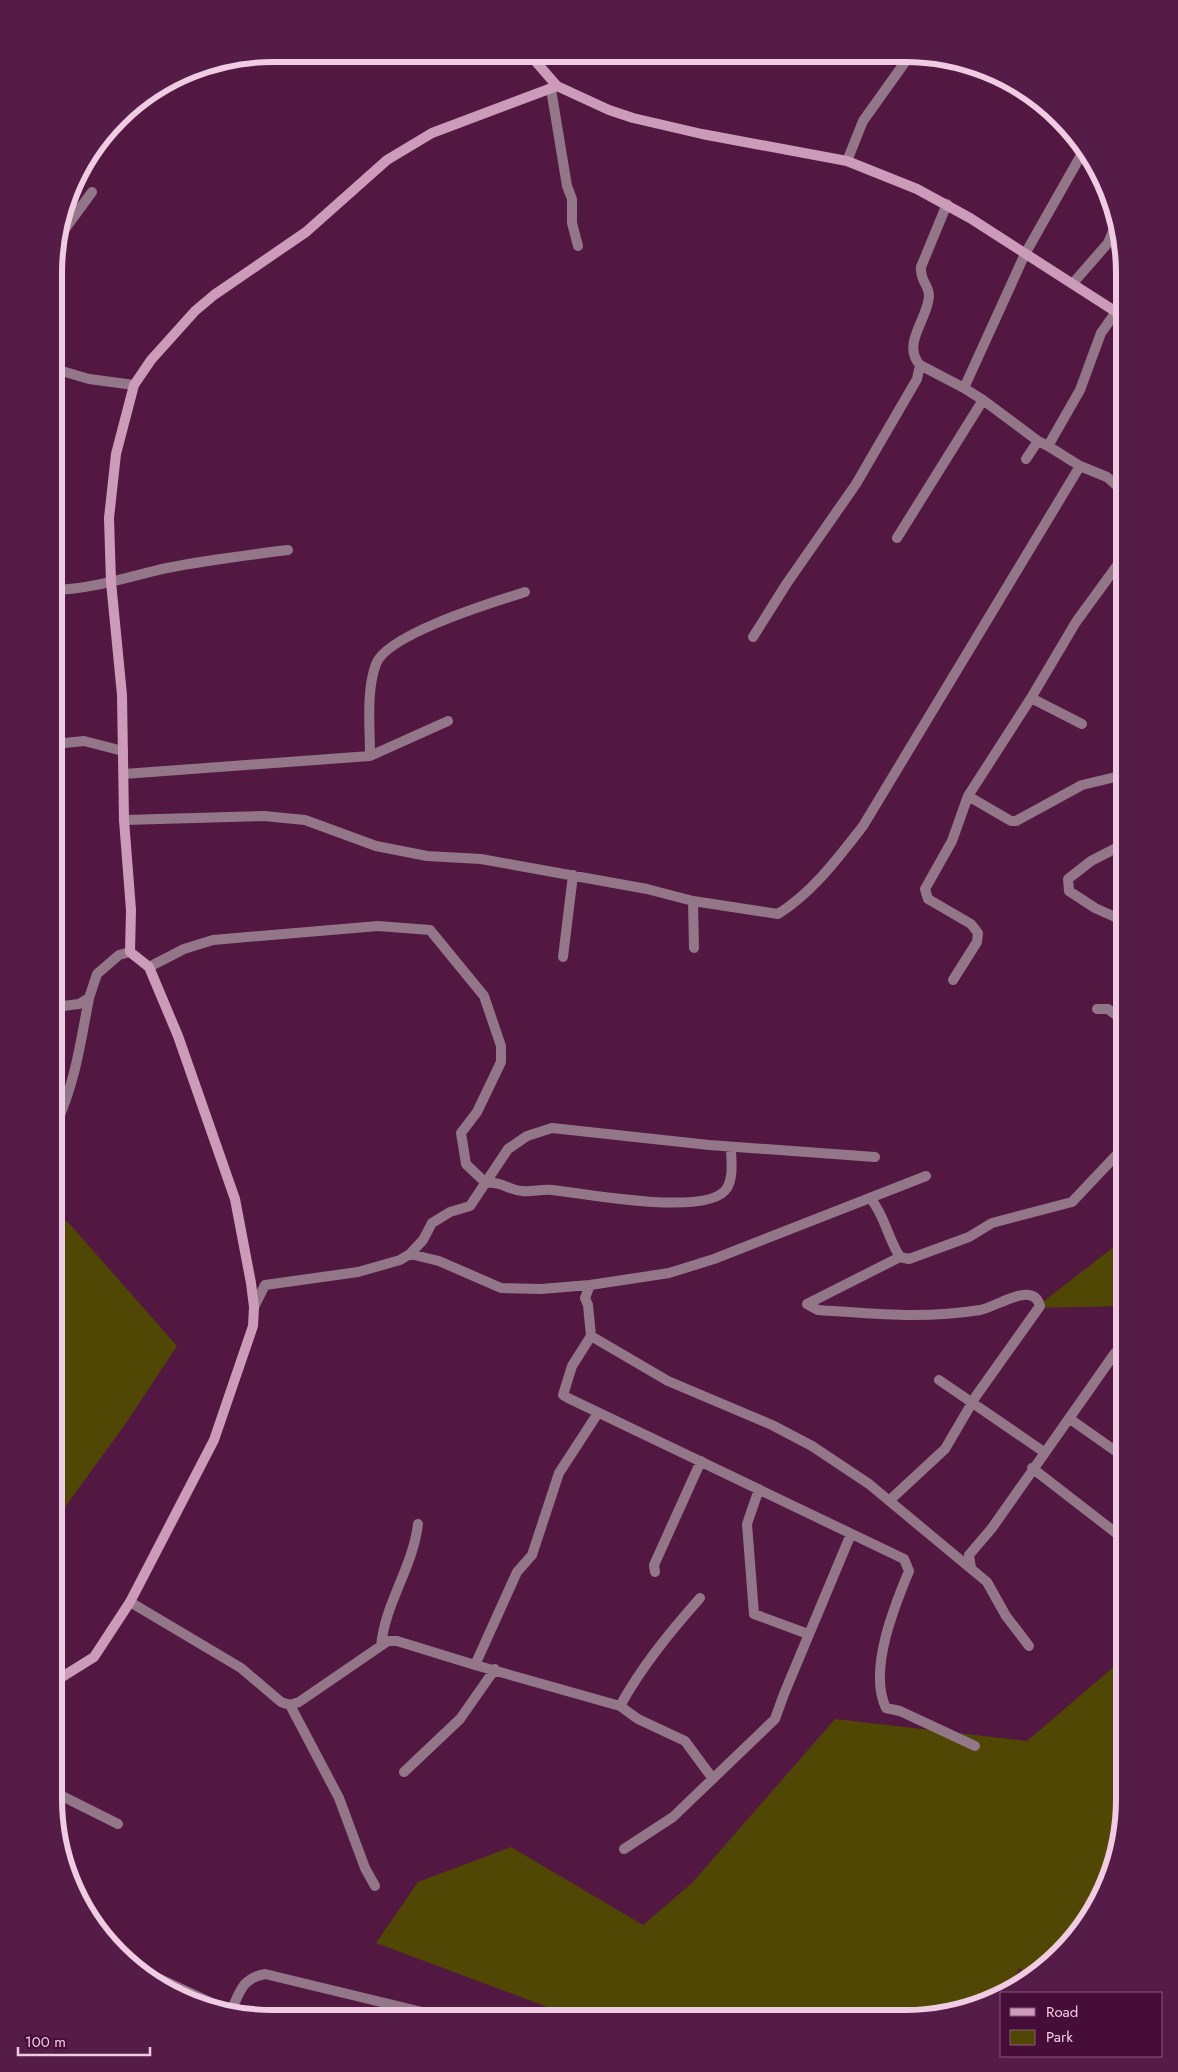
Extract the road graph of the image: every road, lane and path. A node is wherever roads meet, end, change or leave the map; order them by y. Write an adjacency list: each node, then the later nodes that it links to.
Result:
1 (535, 62): 3 (street)
2 (905, 62): 5 (street)
3 (554, 88): 5 (street); 10 (street); 17 (street)
4 (1080, 156): 11 (street)
5 (847, 161): 7 (street)
6 (92, 192): 8 (street)
7 (947, 204): 11 (street); 15 (street)
8 (69, 222)
9 (1111, 234): 12 (street)
10 (578, 246)
11 (1025, 254): 12 (street); 18 (street)
12 (1074, 282): 13 (street)
13 (1116, 311)
14 (1116, 318): 21 (street)
15 (920, 365): 18 (street); 31 (street)
16 (62, 371): 17 (street)
17 (134, 385): 28 (street)
18 (964, 388): 19 (street)
19 (983, 400): 20 (street); 25 (street)
20 (1038, 441): 21 (street); 22 (street)
21 (1048, 446): 23 (street)
22 (1026, 459)
23 (1080, 466): 24 (street); 44 (street)
24 (1116, 485)
25 (897, 538)
26 (288, 550): 28 (street)
27 (1116, 567): 32 (street)
28 (111, 582): 29 (street); 36 (street)
29 (62, 589)
30 (525, 592): 37 (street)
31 (754, 637)
32 (1031, 698): 34 (street); 40 (street)
33 (448, 721): 37 (street)
34 (1082, 724)
35 (62, 743): 36 (street)
36 (123, 751): 38 (street)
37 (370, 756): 38 (street)
38 (124, 774): 41 (street)
39 (1116, 776): 40 (street)
40 (968, 796): 50 (street)
41 (124, 820): 43 (street); 47 (street)
42 (1116, 848): 45 (street)
43 (573, 875): 44 (street); 48 (street)
44 (693, 901): 46 (street)
45 (1116, 918)
46 (694, 948)
47 (130, 952): 49 (street); 51 (street)
48 (563, 958)
49 (149, 967): 60 (street); 65 (street)
50 (954, 980)
51 (88, 998): 52 (street); 55 (street)
52 (62, 1006)
53 (1097, 1009): 54 (street)
54 (1116, 1015)
55 (62, 1110)
56 (731, 1147): 58 (street); 60 (street); 60 (street)
57 (1116, 1156): 63 (street)
58 (875, 1157)
59 (926, 1176): 61 (street)
60 (486, 1183): 62 (street)
61 (871, 1199): 63 (street); 64 (street)
62 (410, 1254): 64 (street); 65 (street)
63 (900, 1257): 69 (street)
64 (590, 1285): 66 (street)
65 (254, 1307): 84 (street)
66 (591, 1336): 70 (street); 77 (street)
67 (1116, 1354): 71 (street)
68 (939, 1380): 69 (street)
69 (973, 1402): 73 (street); 77 (street)
70 (598, 1413): 74 (street); 88 (street)
71 (1070, 1419): 72 (street); 73 (street)
72 (1116, 1451)
73 (1044, 1452): 75 (street)
74 (701, 1461): 76 (street); 82 (street)
75 (1032, 1468): 79 (street); 81 (street)
76 (759, 1489): 80 (street); 85 (street)
77 (890, 1500): 81 (street)
78 (418, 1524): 86 (street)
79 (1116, 1533)
80 (851, 1534): 85 (street); 93 (street)
81 (971, 1568): 87 (street)
82 (655, 1572)
83 (700, 1598): 92 (street)
84 (130, 1602): 90 (street); 91 (street)
85 (808, 1634): 95 (street)
86 (381, 1646): 88 (street); 91 (street)
87 (1029, 1646)
88 (475, 1665): 89 (street)
89 (495, 1670): 92 (street); 94 (street)
90 (62, 1677)
91 (290, 1705): 99 (street)
92 (620, 1706): 95 (street)
93 (975, 1746)
94 (404, 1772)
95 (713, 1779): 98 (street)
96 (62, 1796): 97 (street)
97 (118, 1824)
98 (624, 1849)
99 (375, 1886)
100 (236, 2006): 101 (street)
101 (414, 2010)

